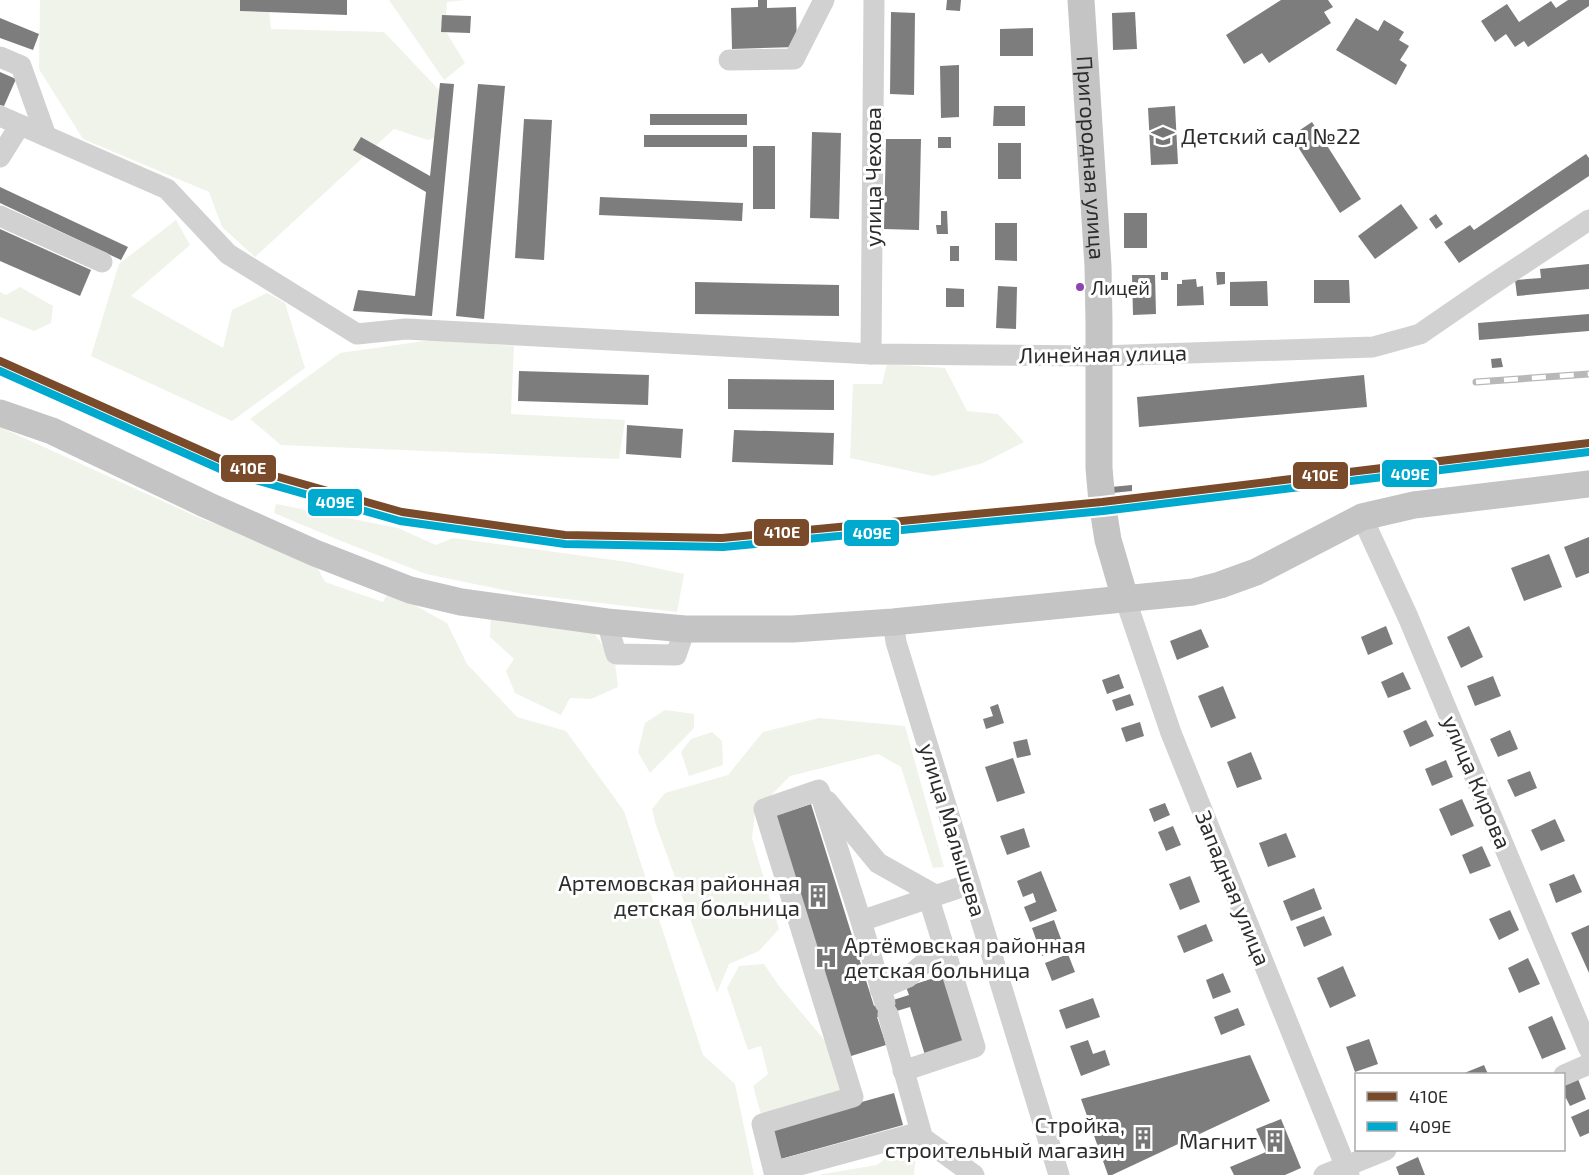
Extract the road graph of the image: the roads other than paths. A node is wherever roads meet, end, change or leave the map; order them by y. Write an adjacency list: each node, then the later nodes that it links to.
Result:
1 (824, 0): 5 (street)
2 (874, 0): 13 (street, улица Чехова)
3 (1081, 0): 14 (main road, Пригородная улица)
4 (0, 57): 8 (street)
5 (729, 60)
6 (0, 116): 7 (street, Линейная улица)
7 (20, 125): 8 (street, Линейная улица); 9 (street)
8 (46, 136): 13 (street, Линейная улица)
9 (0, 156)
10 (0, 216): 12 (street)
11 (1589, 220): 14 (street, Линейная улица)
12 (102, 262)
13 (872, 354): 14 (street, Линейная улица)
14 (1099, 356): 18 (main road, Пригородная улица)
15 (0, 412): 19 (main road)
16 (1589, 484): 17 (main road)
17 (1362, 517): 18 (main road); 26 (street, улица Кирова)
18 (1125, 598): 19 (main road); 32 (street, Западная улица)
19 (893, 622): 21 (street, улица Малышева)
20 (819, 790): 22 (street); 23 (street); 30 (street)
21 (970, 884): 22 (street); 34 (street, улица Малышева)
22 (932, 897): 23 (street); 24 (street)
23 (861, 921): 25 (street)
24 (943, 947): 25 (street); 28 (street)
25 (884, 1002): 28 (street)
26 (1589, 1048)
27 (1589, 1064): 29 (street)
28 (903, 1071): 30 (street)
29 (1565, 1074)
30 (916, 1133): 33 (street)
31 (1382, 1151): 32 (street)
32 (1347, 1171): 35 (street)
33 (974, 1175)
34 (1059, 1175)
35 (1324, 1175)

